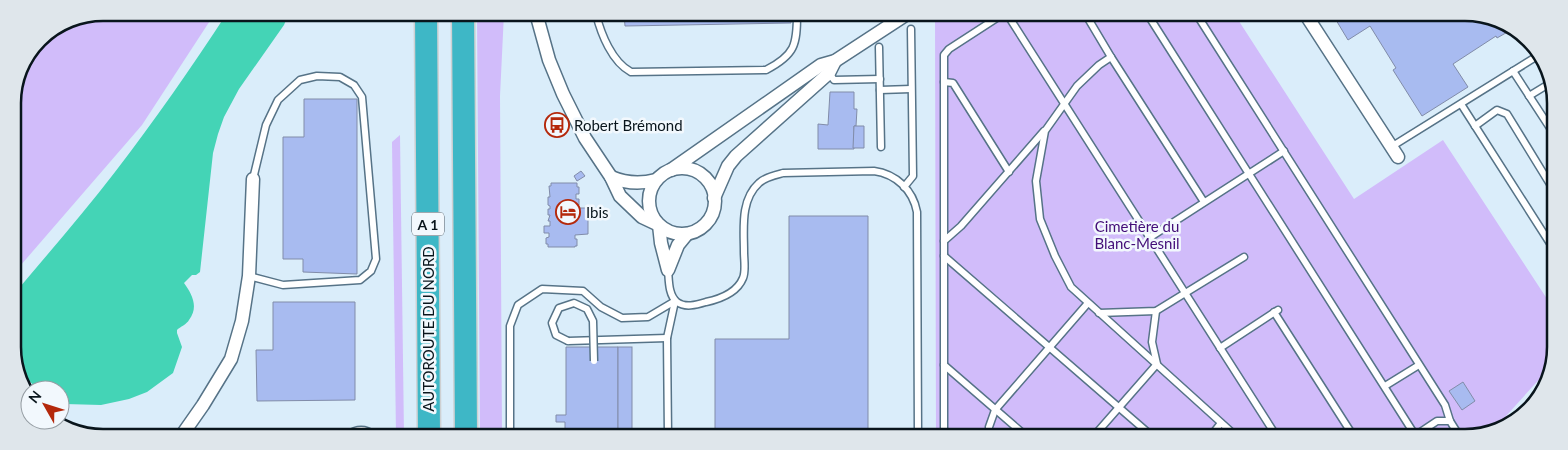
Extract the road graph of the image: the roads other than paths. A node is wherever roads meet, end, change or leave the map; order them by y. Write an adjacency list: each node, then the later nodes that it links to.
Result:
1 (426, 21): 71 (highway, AUTOROUTE DU NORD / A 1)
2 (463, 21): 72 (highway, A 1)
3 (538, 21): 37 (street)
4 (598, 21): 5 (lane)
5 (797, 21)
6 (896, 21): 17 (street)
7 (992, 21): 21 (lane)
8 (1011, 21): 26 (lane)
9 (1090, 21): 15 (lane)
10 (1152, 21): 36 (lane)
11 (1201, 21): 32 (lane)
12 (1310, 21): 33 (street)
13 (910, 29): 23 (lane)
14 (879, 47): 20 (lane)
15 (1111, 57): 26 (lane); 43 (lane)
16 (1534, 58): 18 (lane)
17 (835, 61): 19 (street); 34 (street)
18 (1513, 71): 25 (lane); 27 (lane)
19 (829, 73): 20 (lane); 42 (street)
20 (880, 80): 24 (lane)
21 (944, 82): 35 (lane); 48 (lane)
22 (1545, 86): 25 (lane)
23 (912, 89): 24 (lane); 41 (lane)
24 (880, 90): 31 (lane)
25 (1529, 96): 28 (lane)
26 (1064, 104): 30 (lane); 46 (lane)
27 (1460, 104): 29 (lane); 33 (lane)
28 (1547, 123)
29 (1474, 126): 38 (lane); 47 (lane)
30 (1045, 131): 35 (lane); 55 (lane)
31 (881, 147)
32 (1284, 151): 36 (lane); 64 (lane)
33 (1394, 152)
34 (671, 170): 40 (street); 42 (street)
35 (1009, 172): 48 (lane)
36 (1250, 173): 43 (lane); 65 (lane)
37 (611, 177): 40 (street); 44 (street)
38 (1547, 179)
39 (253, 180): 52 (street); 52 (lane)
40 (656, 180): 44 (street)
41 (904, 187): 54 (lane); 75 (lane)
42 (714, 198): 45 (street)
43 (1204, 202): 46 (lane)
44 (659, 225): 45 (street); 51 (street)
45 (686, 234): 51 (street)
46 (1149, 238): 53 (lane)
47 (1547, 239)
48 (944, 241): 49 (lane)
49 (944, 256): 59 (lane); 63 (lane)
50 (1244, 257): 53 (lane)
51 (668, 270): 54 (lane)
52 (249, 276): 70 (street)
53 (1185, 293): 56 (lane); 60 (lane)
54 (675, 301): 58 (lane); 73 (lane)
55 (1088, 303): 57 (lane); 59 (lane)
56 (1156, 311): 57 (lane); 62 (lane)
57 (1099, 313): 62 (lane)
58 (667, 338): 61 (lane, bridge); 74 (lane)
59 (1049, 347): 66 (lane); 67 (lane)
60 (1220, 348): 83 (lane); 84 (lane)
61 (594, 361)
62 (1157, 364): 66 (lane); 69 (lane)
63 (944, 365): 67 (lane); 76 (lane)
64 (1419, 365): 65 (lane); 68 (lane)
65 (1386, 386): 85 (lane)
66 (1119, 407): 79 (lane); 80 (lane)
67 (994, 410): 77 (lane); 78 (lane)
68 (1450, 421): 86 (lane); 87 (lane)
69 (1221, 423): 81 (lane); 82 (lane)
70 (186, 429)
71 (429, 429)
72 (466, 429)
73 (510, 429)
74 (668, 429)
75 (918, 429)
76 (944, 429)
77 (989, 429)
78 (1017, 429)
79 (1099, 429)
80 (1144, 429)
81 (1216, 429)
82 (1228, 429)
83 (1271, 429)
84 (1349, 429)
85 (1409, 429)
86 (1425, 429)
87 (1455, 429)

